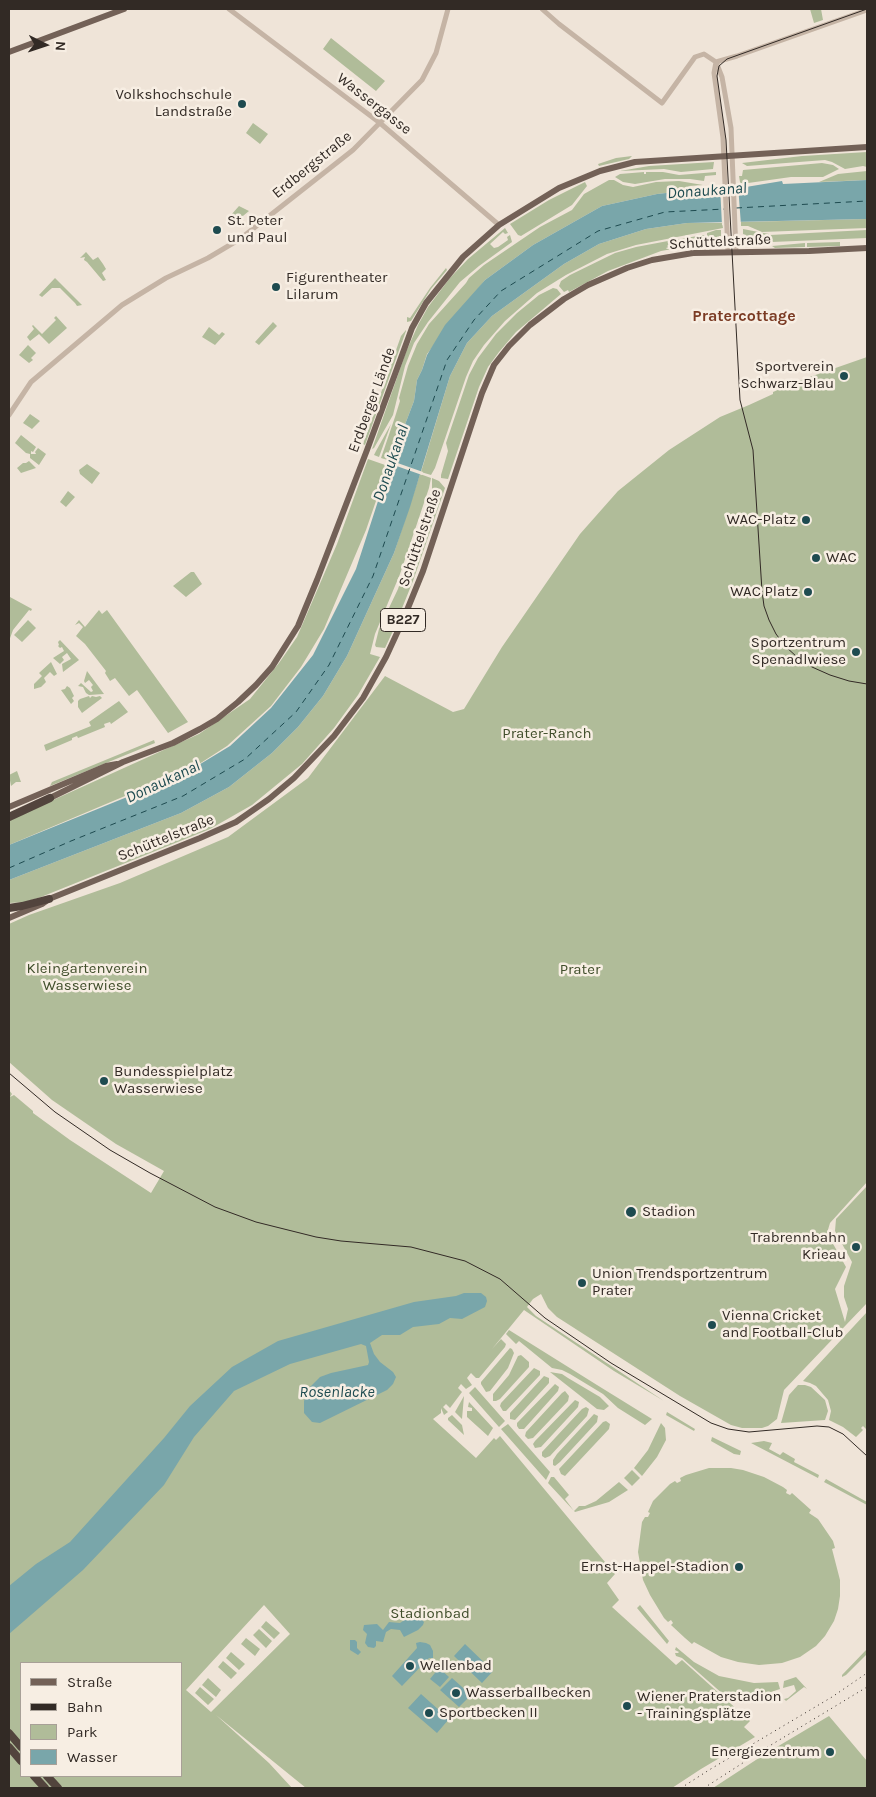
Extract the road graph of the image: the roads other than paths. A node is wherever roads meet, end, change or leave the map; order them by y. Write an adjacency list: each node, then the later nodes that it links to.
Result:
1 (124, 9): 6 (main road)
2 (229, 9): 8 (street, Wassergasse)
3 (448, 9): 8 (street, Erdbergstraße)
4 (542, 9): 7 (street)
5 (867, 10): 7 (street)
6 (9, 52)
7 (716, 62): 10 (street); 11 (street)
8 (380, 123): 12 (street, Wassergasse); 16 (street, Erdbergstraße)
9 (867, 147): 11 (main road, Erdberger Lände)
10 (724, 156): 11 (main road, Erdberger Lände); 12 (main road, Erdberger Lände); 14 (street)
11 (733, 156): 15 (street)
12 (499, 224): 17 (main road, Erdberger Lände)
13 (867, 248): 15 (main road, Schüttelstraße / B227)
14 (728, 252): 15 (main road, Schüttelstraße / B227); 21 (main road, Schüttelstraße / B227)
15 (736, 252)
16 (9, 415)
17 (123, 762): 18 (main road, Erdberger Lände); 19 (main road, Erdberger Lände)
18 (50, 798): 20 (highway)
19 (9, 807)
20 (9, 817)
21 (49, 899): 22 (highway); 23 (main road, Schüttelstraße / B227)
22 (9, 908)
23 (9, 918)
24 (9, 1733): 25 (highway)
25 (20, 1746)
26 (9, 1747): 27 (highway)
27 (20, 1760)
28 (35, 1777): 30 (highway)
29 (47, 1777): 31 (highway)
30 (46, 1788)
31 (58, 1788)

